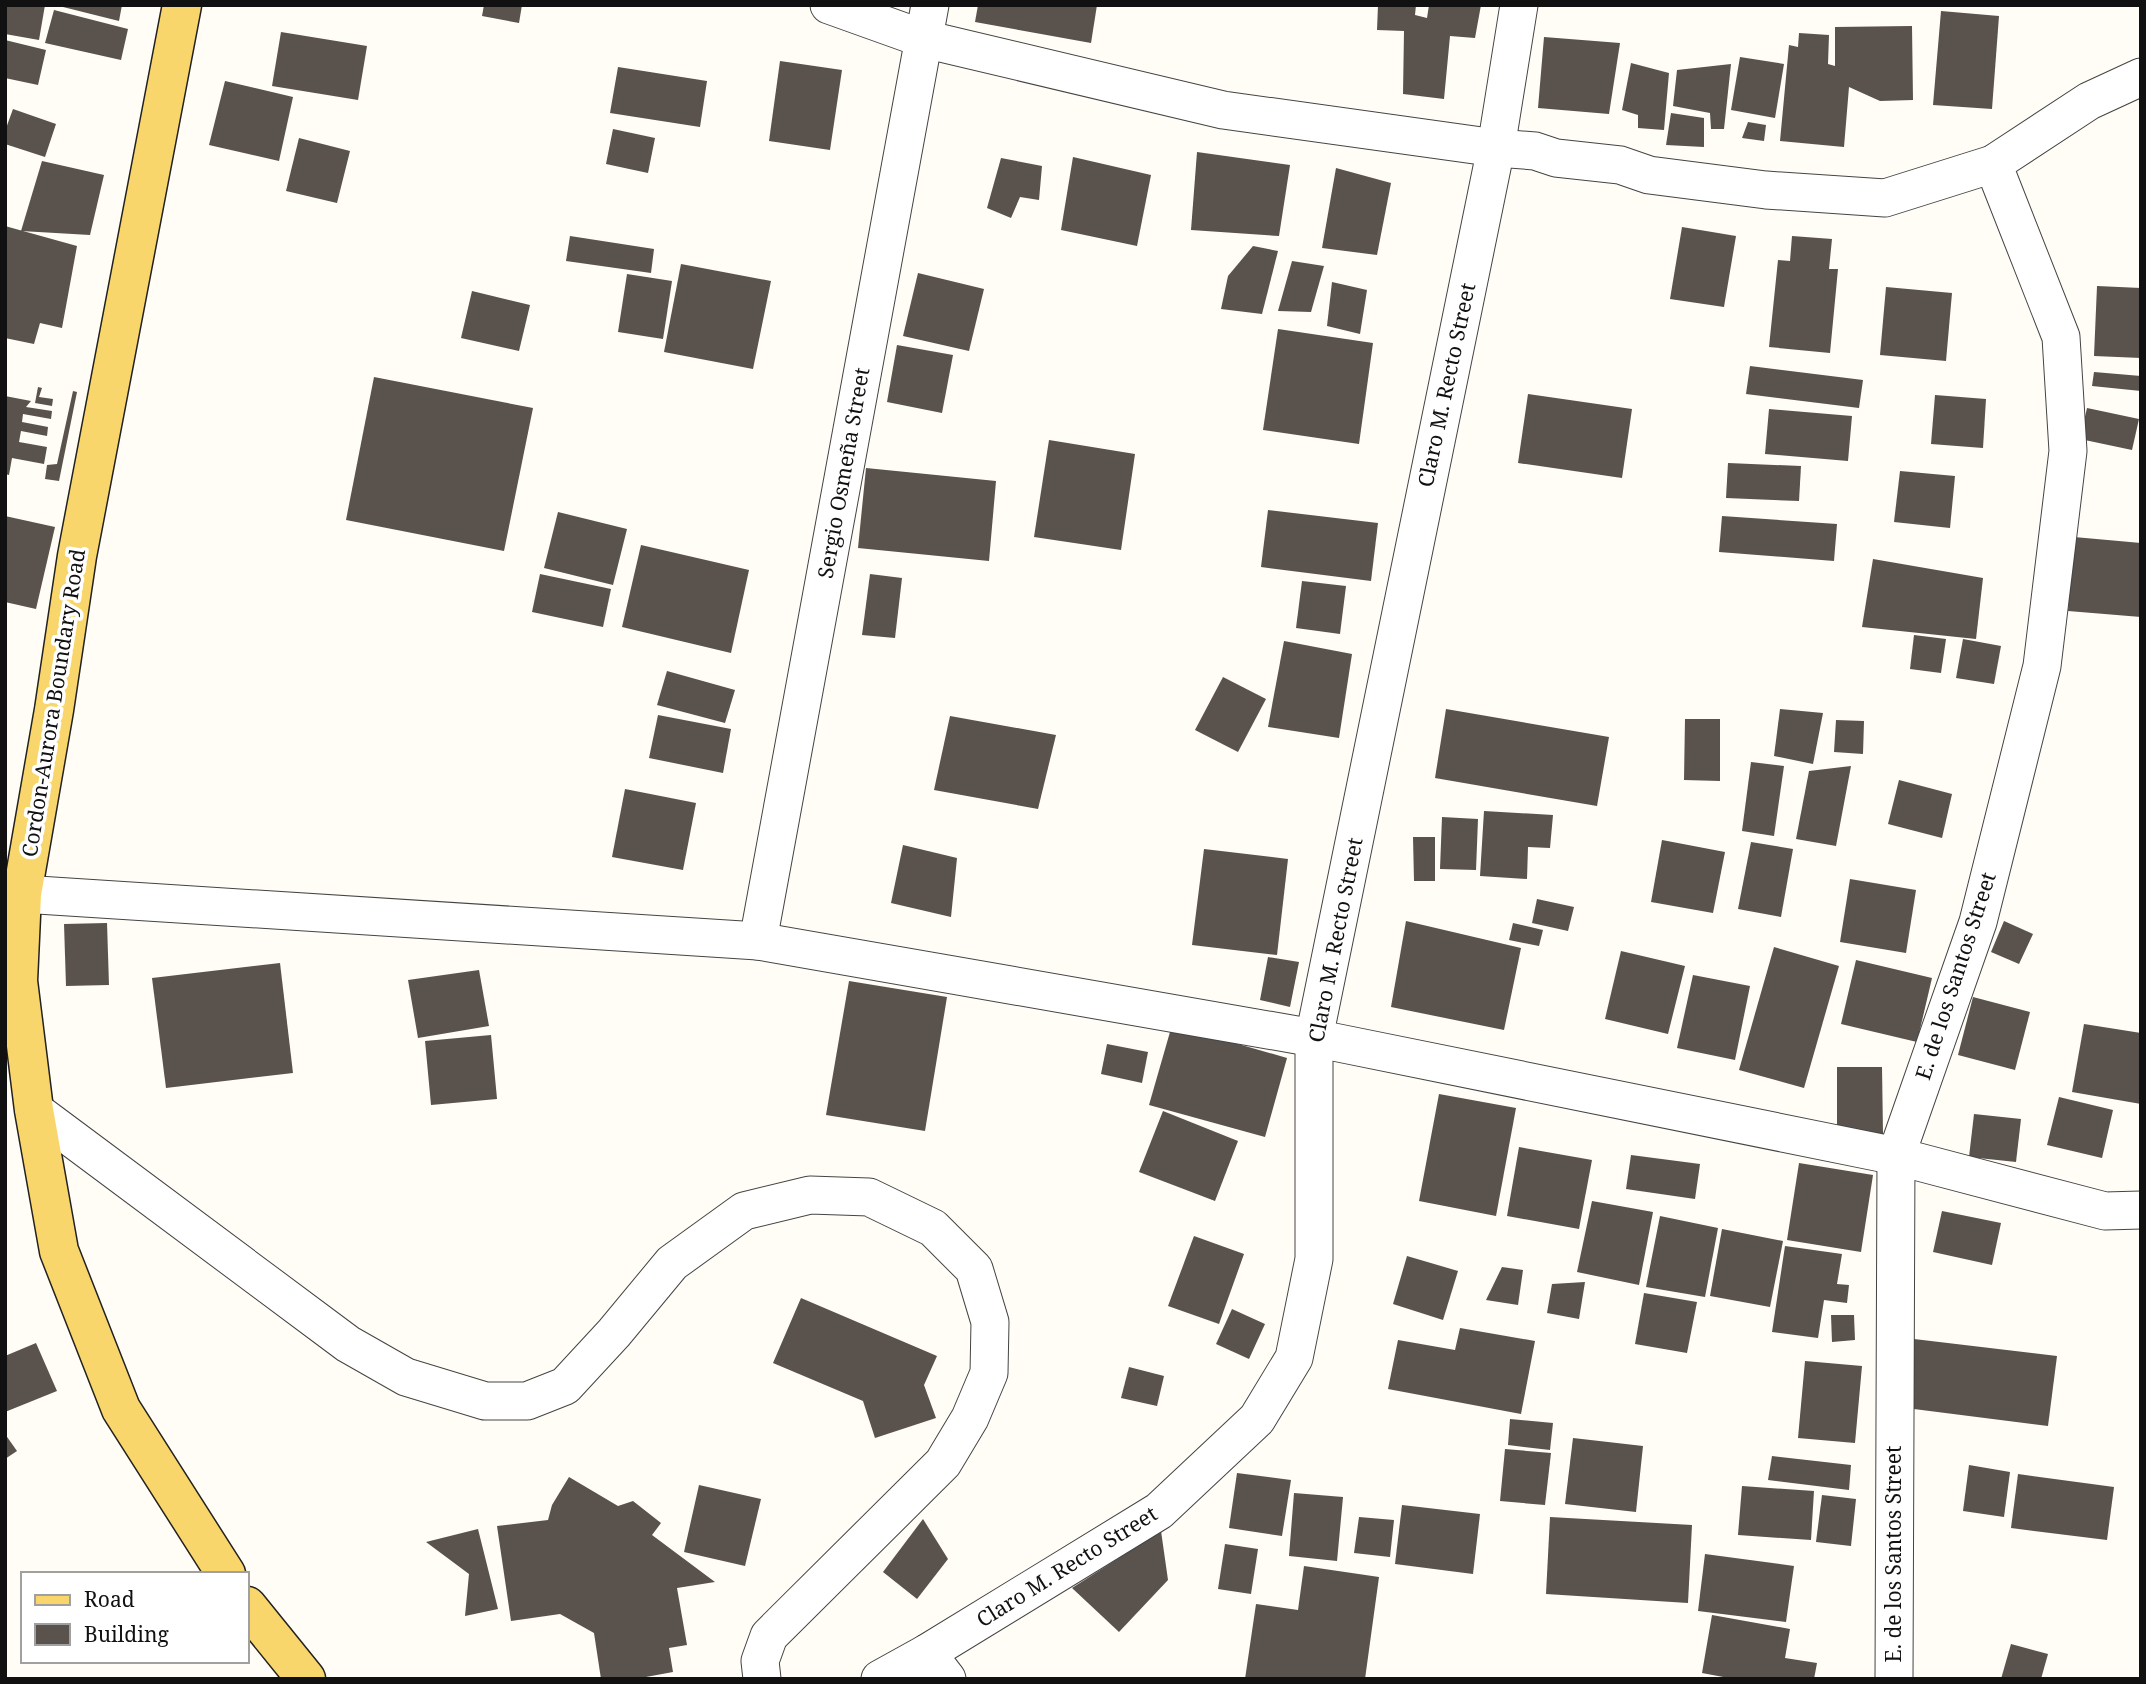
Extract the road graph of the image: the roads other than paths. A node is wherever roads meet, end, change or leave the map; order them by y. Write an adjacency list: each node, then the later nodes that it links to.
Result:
1 (182, 5): 8 (main road, Cordon-Aurora Boundary Road)
2 (830, 5): 4 (street)
3 (1519, 5): 6 (street, Claro M. Recto Street)
4 (927, 22): 6 (street); 9 (street, Sergio Osmeña Street)
5 (2141, 77): 7 (street)
6 (1496, 148): 7 (street); 10 (street, Claro M. Recto Street)
7 (1993, 164): 12 (street, E. de los Santos Street)
8 (22, 894): 9 (street); 11 (main road, Cordon-Aurora Boundary Road)
9 (758, 941): 10 (street)
10 (1314, 1038): 12 (street); 16 (street, Claro M. Recto Street)
11 (34, 1110): 14 (main road, Cordon-Aurora Boundary Road); 18 (street)
12 (1896, 1156): 13 (street); 20 (street, E. de los Santos Street)
13 (2141, 1210)
14 (225, 1572)
15 (248, 1607): 17 (main road)
16 (937, 1666): 19 (street, Claro M. Recto Street)
17 (306, 1679)
18 (762, 1679)
19 (880, 1679)
20 (1894, 1679)

